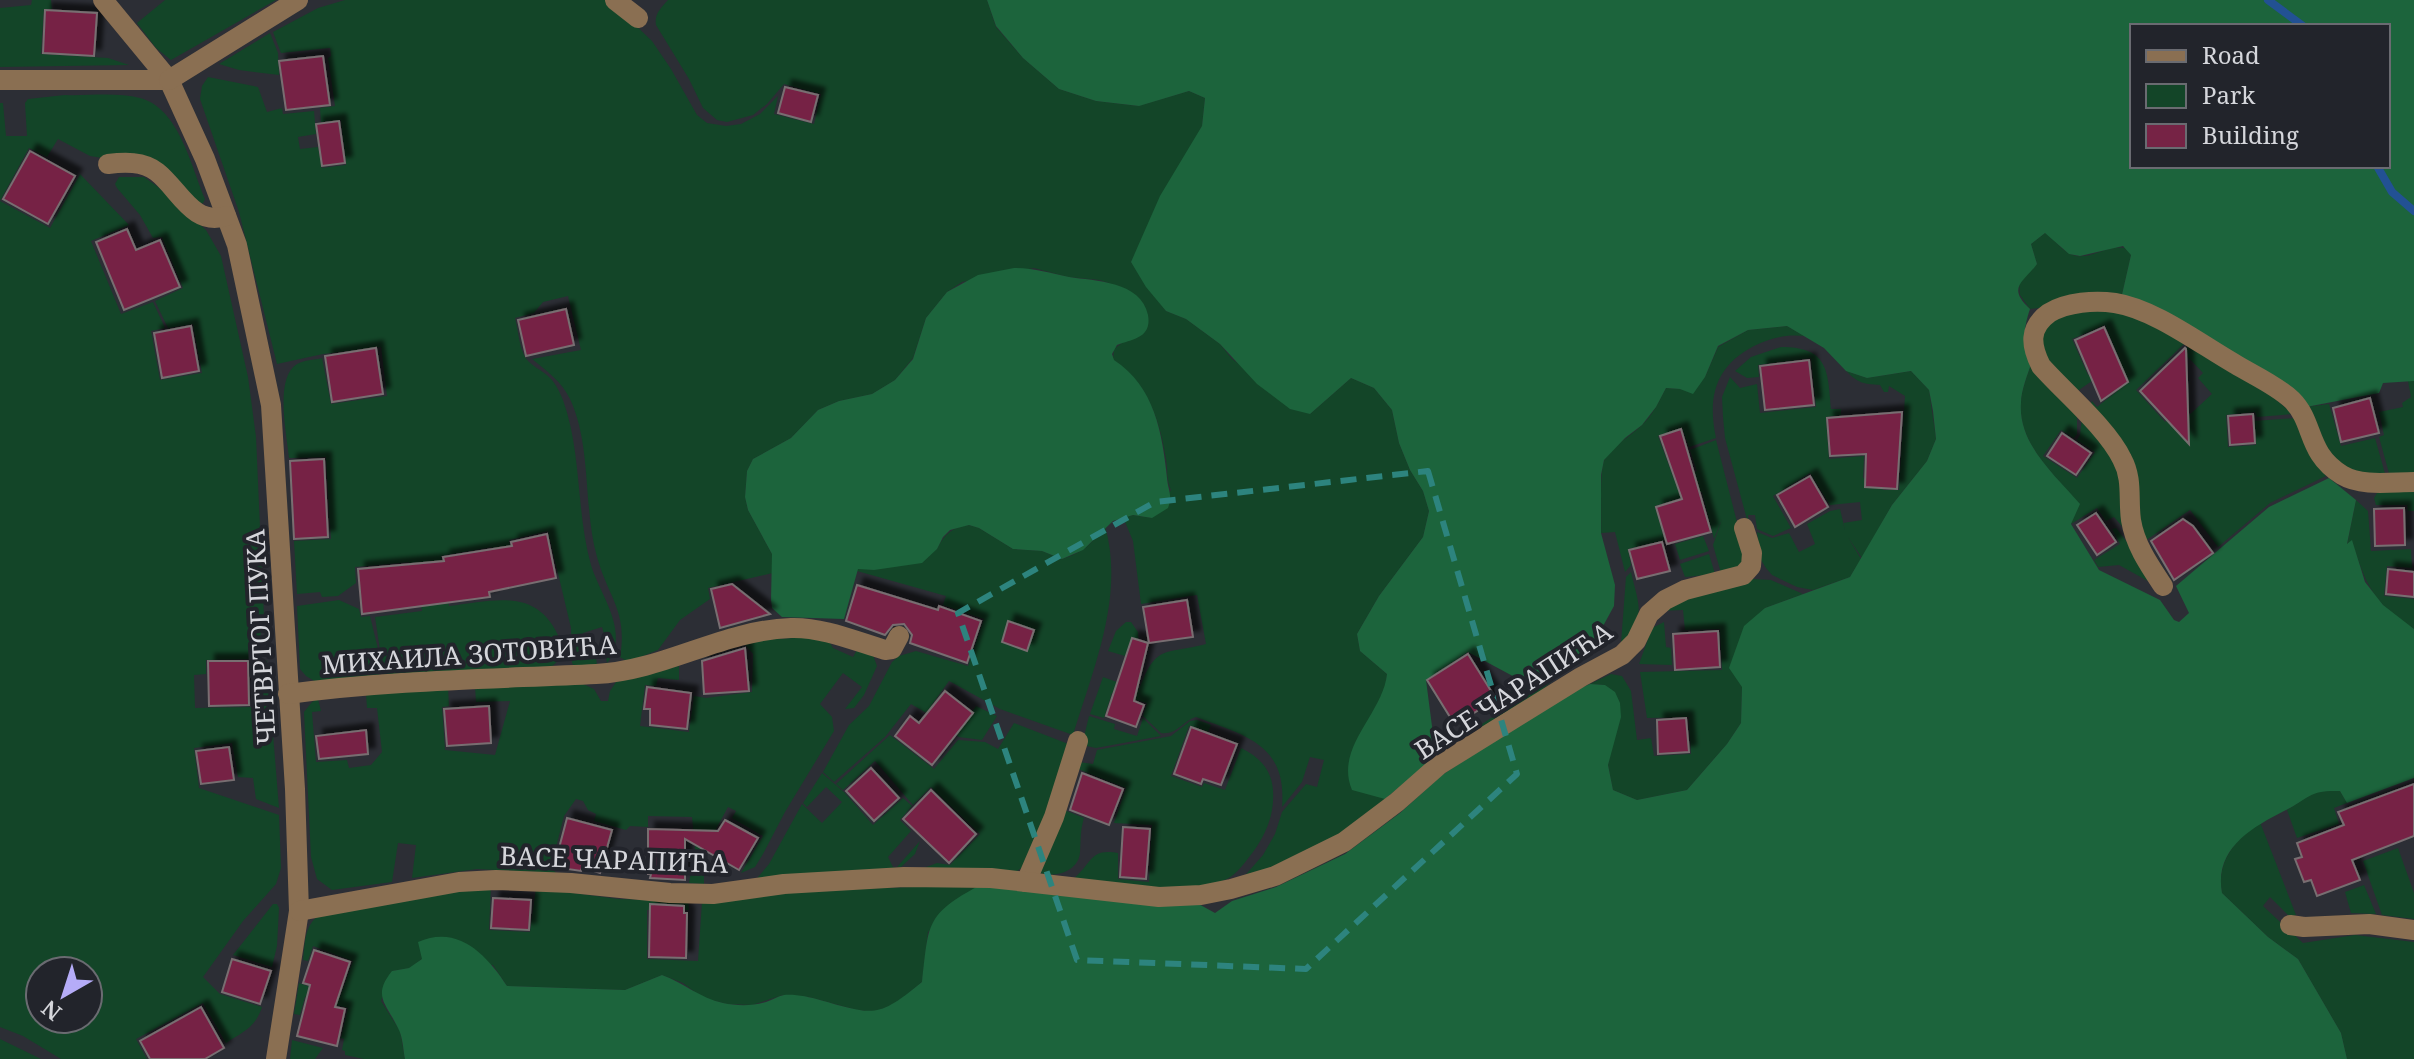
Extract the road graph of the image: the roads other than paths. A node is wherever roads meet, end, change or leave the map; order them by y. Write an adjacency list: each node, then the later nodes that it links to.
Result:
1 (103, 0): 6 (street, ЧЕТВРТОГ ПУКА)
2 (298, 0): 6 (street)
3 (615, 0): 4 (street)
4 (638, 18)
5 (0, 80): 6 (street)
6 (169, 80): 8 (street, ЧЕТВРТОГ ПУКА)
7 (108, 164): 8 (street)
8 (226, 216): 13 (street, ЧЕТВРТОГ ПУКА)
9 (2414, 482): 11 (street)
10 (1744, 528): 15 (street, ВАСЕ ЧАРАПИЋА)
11 (2163, 586)
12 (892, 643): 13 (street, МИХАИЛА ЗОТОВИЋА)
13 (288, 694): 16 (street, ЧЕТВРТОГ ПУКА)
14 (1078, 741): 15 (street)
15 (1026, 882): 16 (street, ВАСЕ ЧАРАПИЋА)
16 (299, 911): 19 (street, ЧЕТВРТОГ ПУКА)
17 (2290, 925): 18 (street)
18 (2414, 930)
19 (276, 1059)

